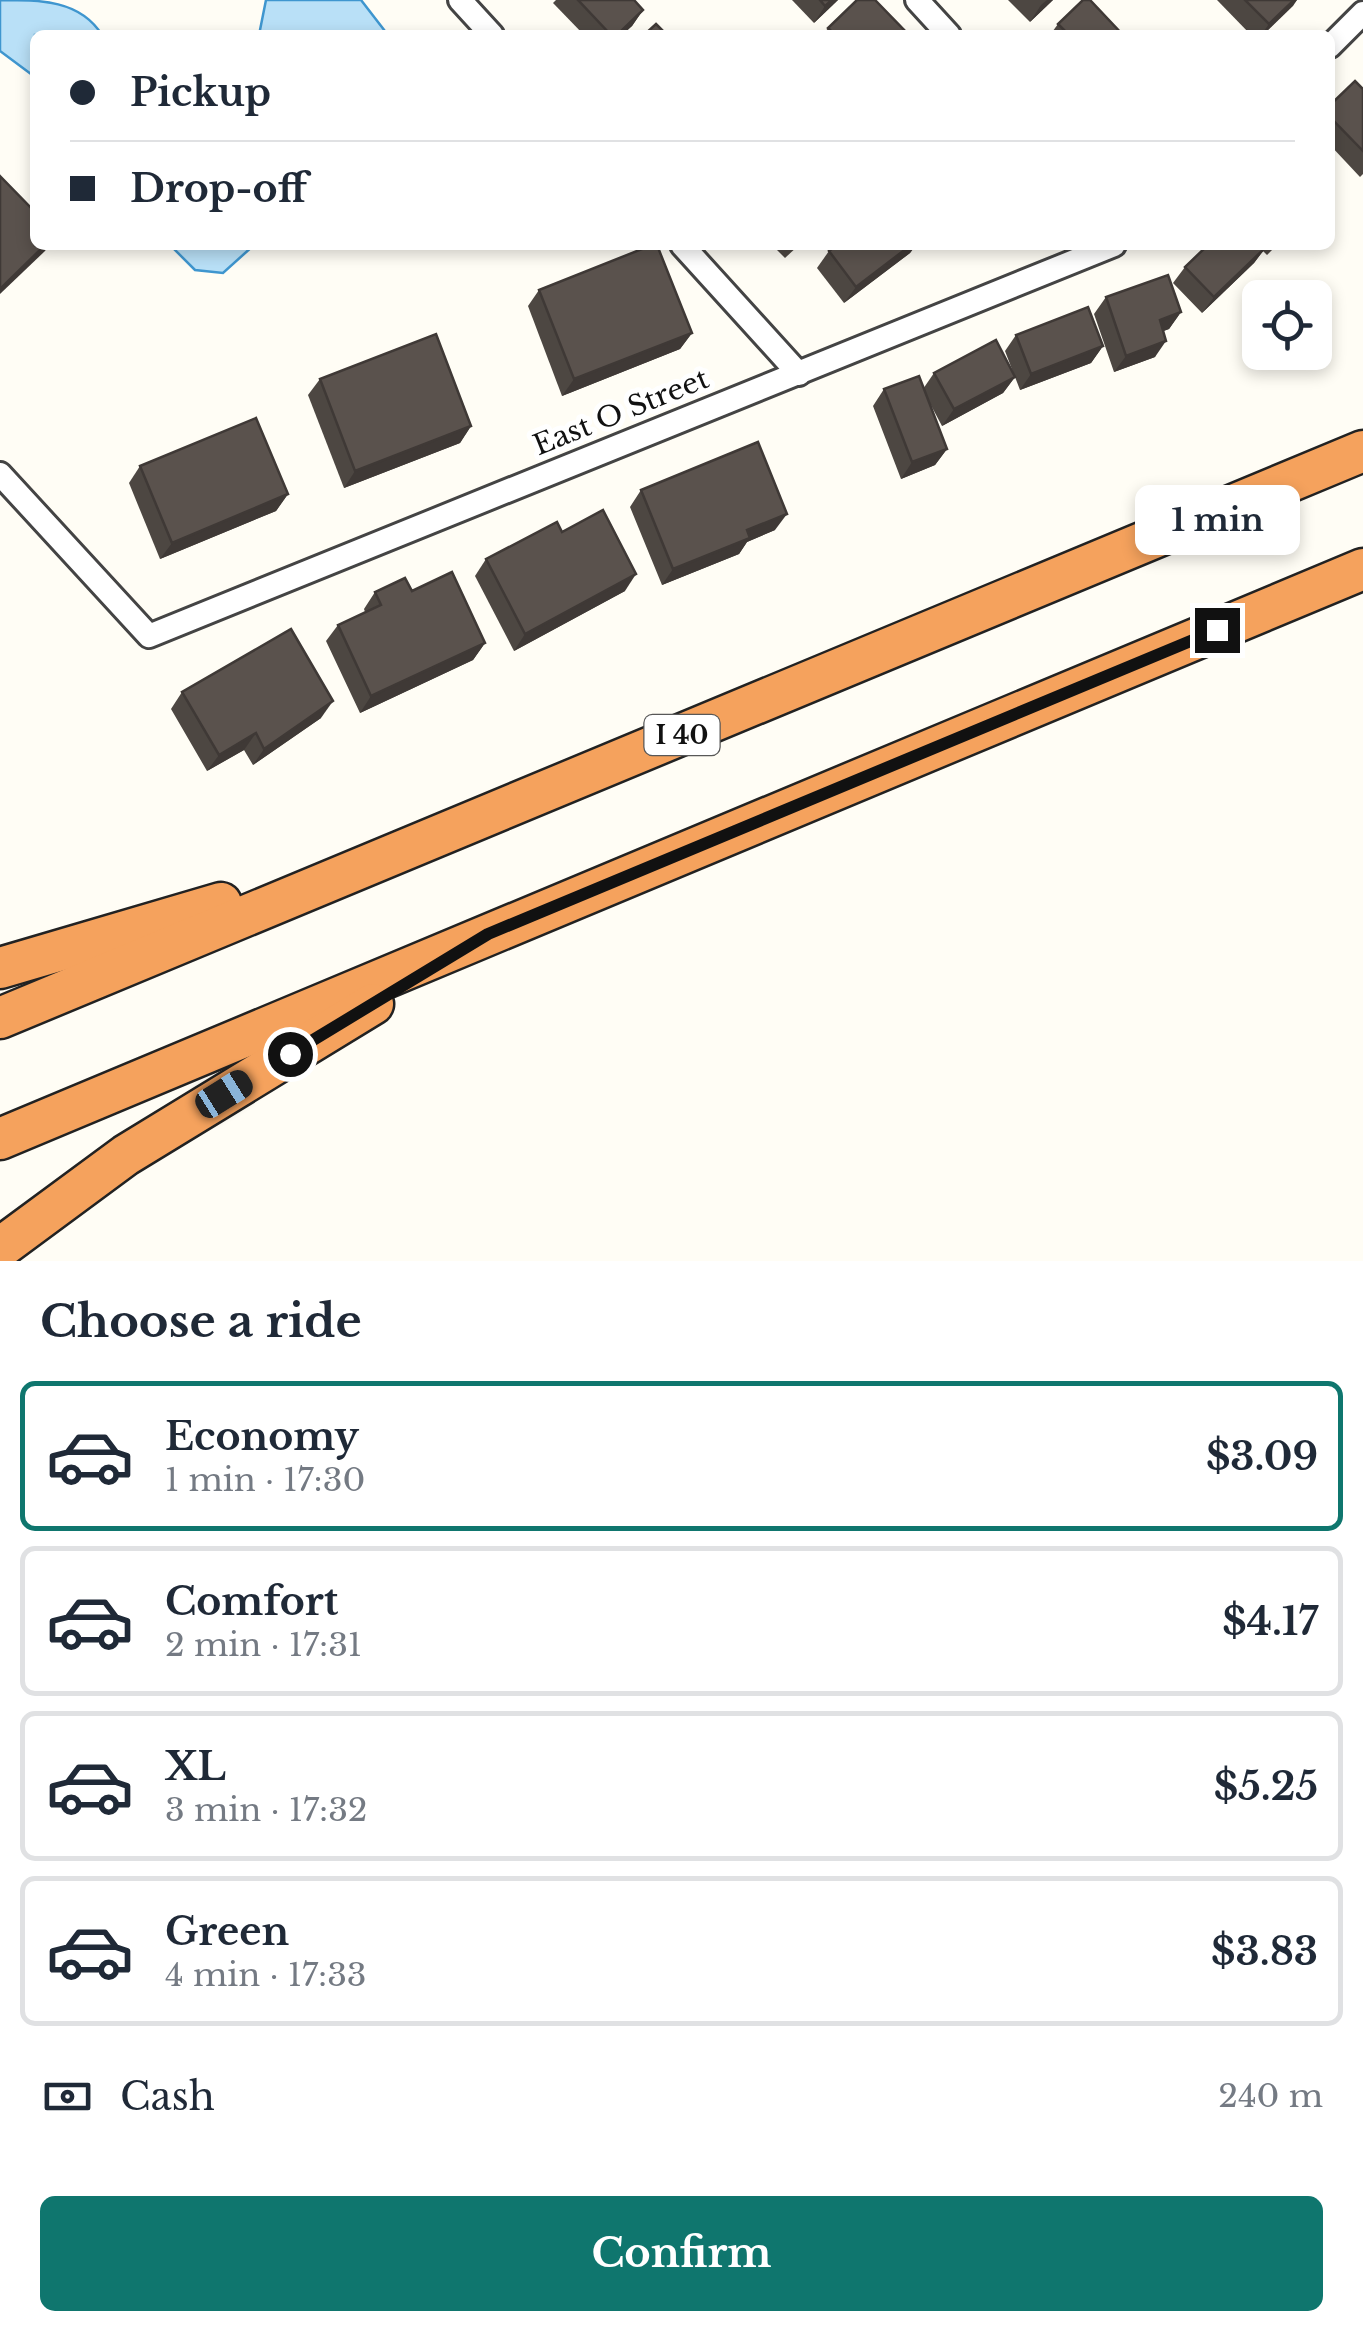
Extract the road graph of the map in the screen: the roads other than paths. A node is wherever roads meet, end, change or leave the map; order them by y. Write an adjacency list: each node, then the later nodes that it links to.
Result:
1 (460, 0): 4 (street)
2 (917, 0): 5 (street)
3 (1363, 13): 6 (street)
4 (487, 30)
5 (944, 30)
6 (1335, 41)
7 (687, 250): 9 (street)
8 (1102, 250): 9 (street, East O Street)
9 (799, 374): 11 (street, East O Street)
10 (1363, 451): 13 (highway, I 40)
11 (0, 474)
12 (1363, 568): 14 (highway)
13 (426, 842): 15 (highway); 16 (highway, I 40)
14 (488, 934): 17 (highway); 18 (highway)
15 (0, 968)
16 (0, 1018)
17 (0, 1139)
18 (0, 1248)

